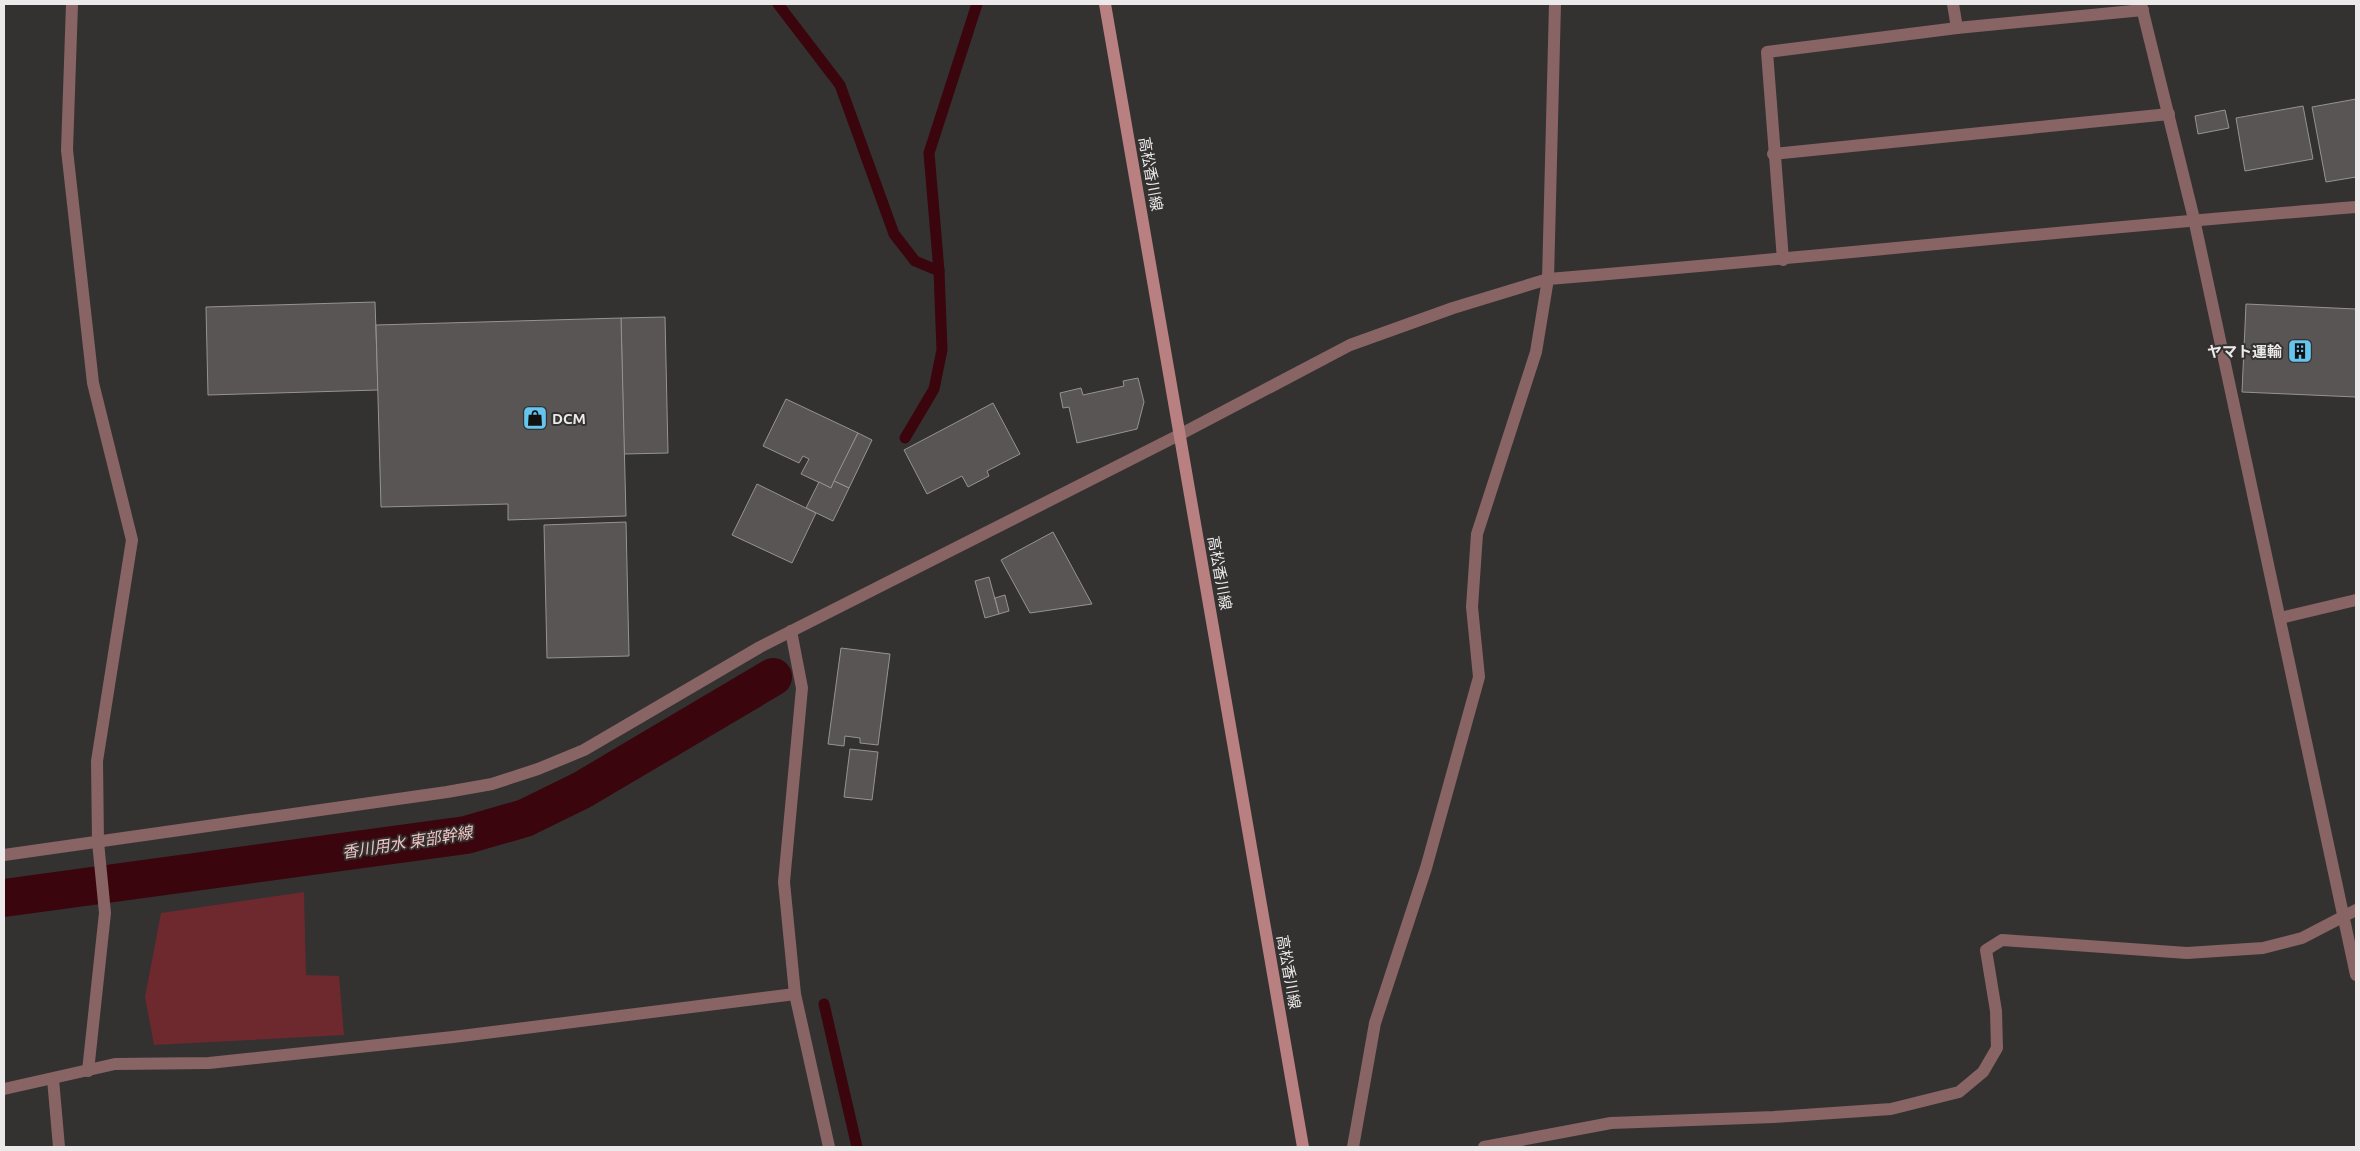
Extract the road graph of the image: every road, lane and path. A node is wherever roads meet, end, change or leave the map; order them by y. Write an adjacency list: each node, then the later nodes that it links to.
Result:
1 (72, 4): 17 (street)
2 (1106, 4): 13 (main road, 高松香川線)
3 (1555, 4): 12 (street)
4 (1953, 4): 6 (street)
5 (2142, 7): 6 (street); 7 (street)
6 (1957, 28): 8 (street)
7 (2168, 114): 8 (street); 10 (street)
8 (1774, 154): 11 (street)
9 (2356, 207): 10 (street)
10 (2194, 219): 11 (street); 15 (street)
11 (1783, 260): 12 (street)
12 (1548, 279): 13 (street); 29 (street)
13 (1179, 435): 16 (street); 28 (main road, 高松香川線)
14 (2356, 600): 15 (street)
15 (2280, 618): 20 (street)
16 (791, 631): 17 (street); 22 (street)
17 (98, 842): 18 (street); 23 (street)
18 (4, 855)
19 (2356, 910): 20 (street)
20 (2344, 916): 21 (street); 30 (street)
21 (2356, 976)
22 (795, 994): 23 (street); 27 (street)
23 (88, 1071): 24 (street)
24 (53, 1079): 25 (street); 26 (street)
25 (4, 1089)
26 (59, 1147)
27 (828, 1147)
28 (1303, 1147)
29 (1353, 1147)
30 (1484, 1147)

